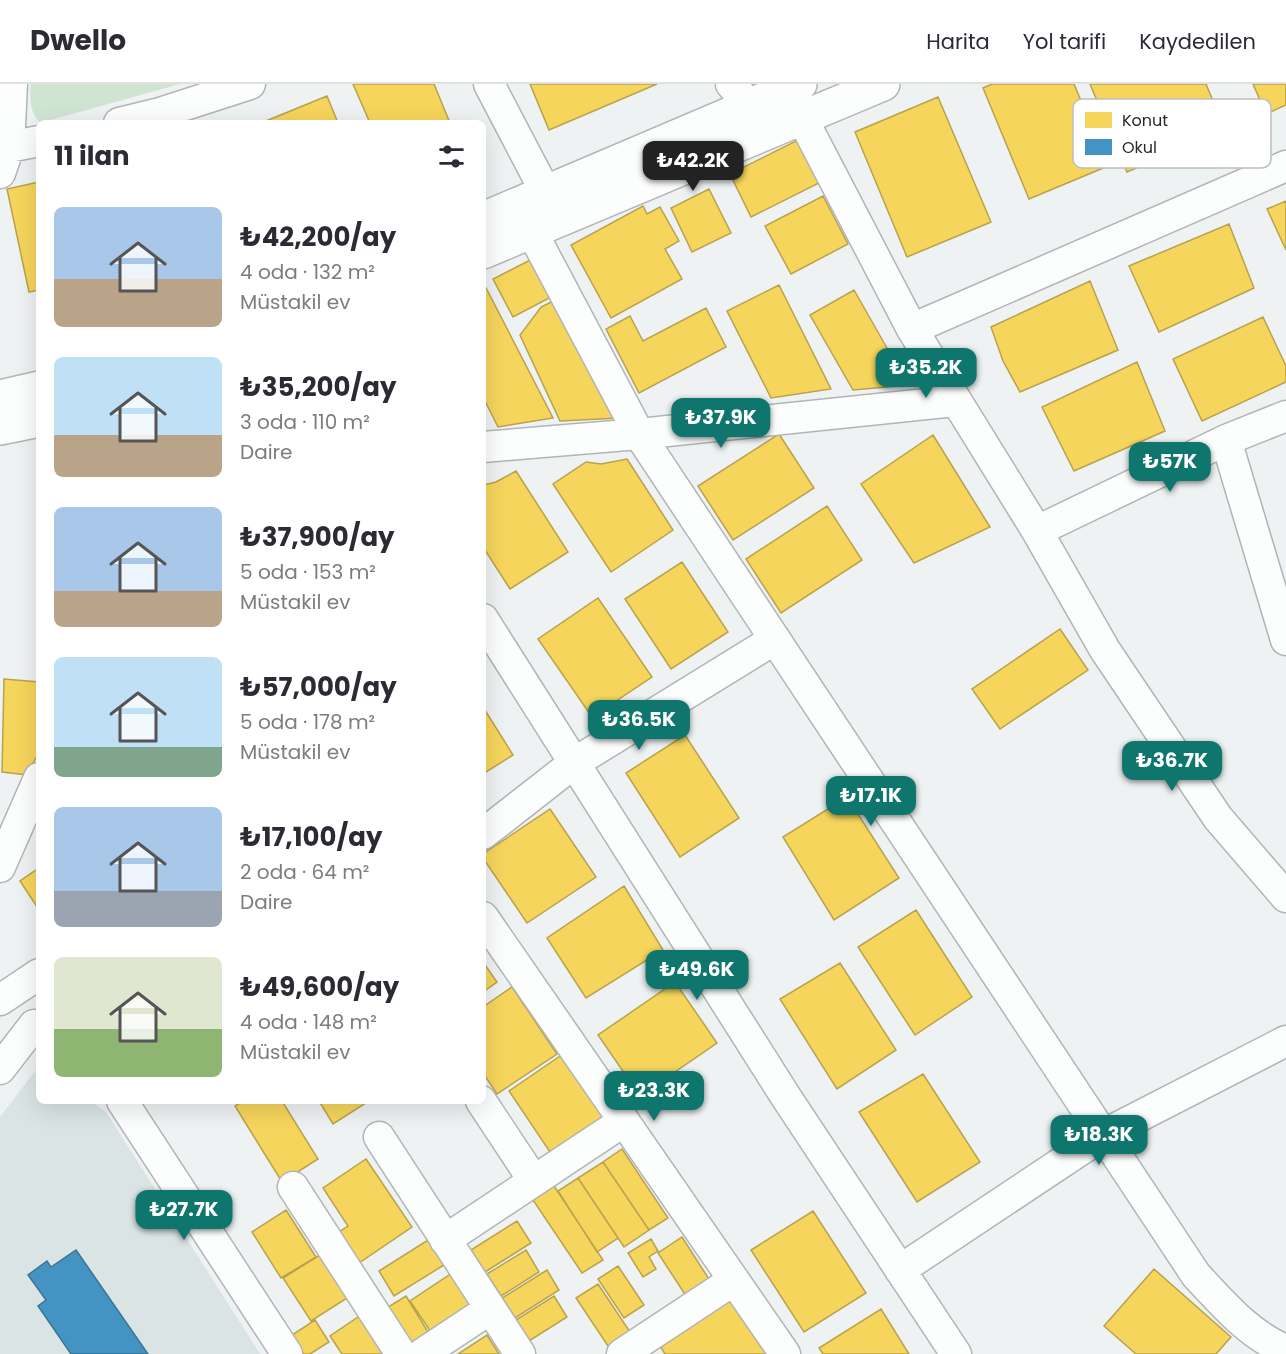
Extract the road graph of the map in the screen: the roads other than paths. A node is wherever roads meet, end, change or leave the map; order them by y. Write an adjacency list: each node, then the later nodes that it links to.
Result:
1 (12, 84): 10 (street)
2 (250, 84): 8 (street)
3 (489, 84): 12 (street)
4 (800, 84): 6 (main road)
5 (883, 84): 7 (main road)
6 (740, 95): 12 (main road)
7 (802, 118): 14 (main road); 16 (street)
8 (131, 120)
9 (36, 143): 10 (street)
10 (4, 160)
11 (1286, 166): 16 (street)
12 (546, 193): 13 (main road)
13 (486, 218)
14 (532, 232): 15 (main road); 23 (street)
15 (486, 251)
16 (912, 329): 19 (street)
17 (36, 389): 18 (main road)
18 (0, 397)
19 (955, 401): 23 (street); 26 (street)
20 (1286, 416): 24 (street)
21 (36, 421): 22 (main road)
22 (0, 428)
23 (639, 434): 25 (street); 28 (street)
24 (1226, 440): 26 (street); 29 (street)
25 (486, 447)
26 (1037, 531): 34 (street)
27 (486, 624): 30 (street)
28 (775, 639): 30 (street); 46 (street)
29 (1286, 640)
30 (574, 763): 32 (street); 51 (street)
31 (36, 785): 33 (street)
32 (486, 832)
33 (0, 867)
34 (1286, 897)
35 (486, 921): 45 (street)
36 (36, 976): 37 (street)
37 (0, 1000)
38 (0, 1011): 39 (street)
39 (36, 1027)
40 (36, 1028): 42 (street)
41 (1286, 1041): 46 (street)
42 (0, 1069)
43 (124, 1104): 55 (street)
44 (483, 1104): 48 (street)
45 (624, 1121): 48 (street); 52 (street)
46 (1103, 1135): 51 (street); 54 (street)
47 (379, 1137): 50 (street)
48 (534, 1181): 50 (street)
49 (293, 1186): 56 (street)
50 (445, 1240): 53 (street)
51 (900, 1270): 61 (street)
52 (734, 1280): 59 (street); 60 (street)
53 (490, 1309): 57 (street); 58 (street)
54 (1286, 1350)
55 (287, 1354)
56 (401, 1354)
57 (422, 1354)
58 (520, 1354)
59 (622, 1354)
60 (785, 1354)
61 (956, 1354)

